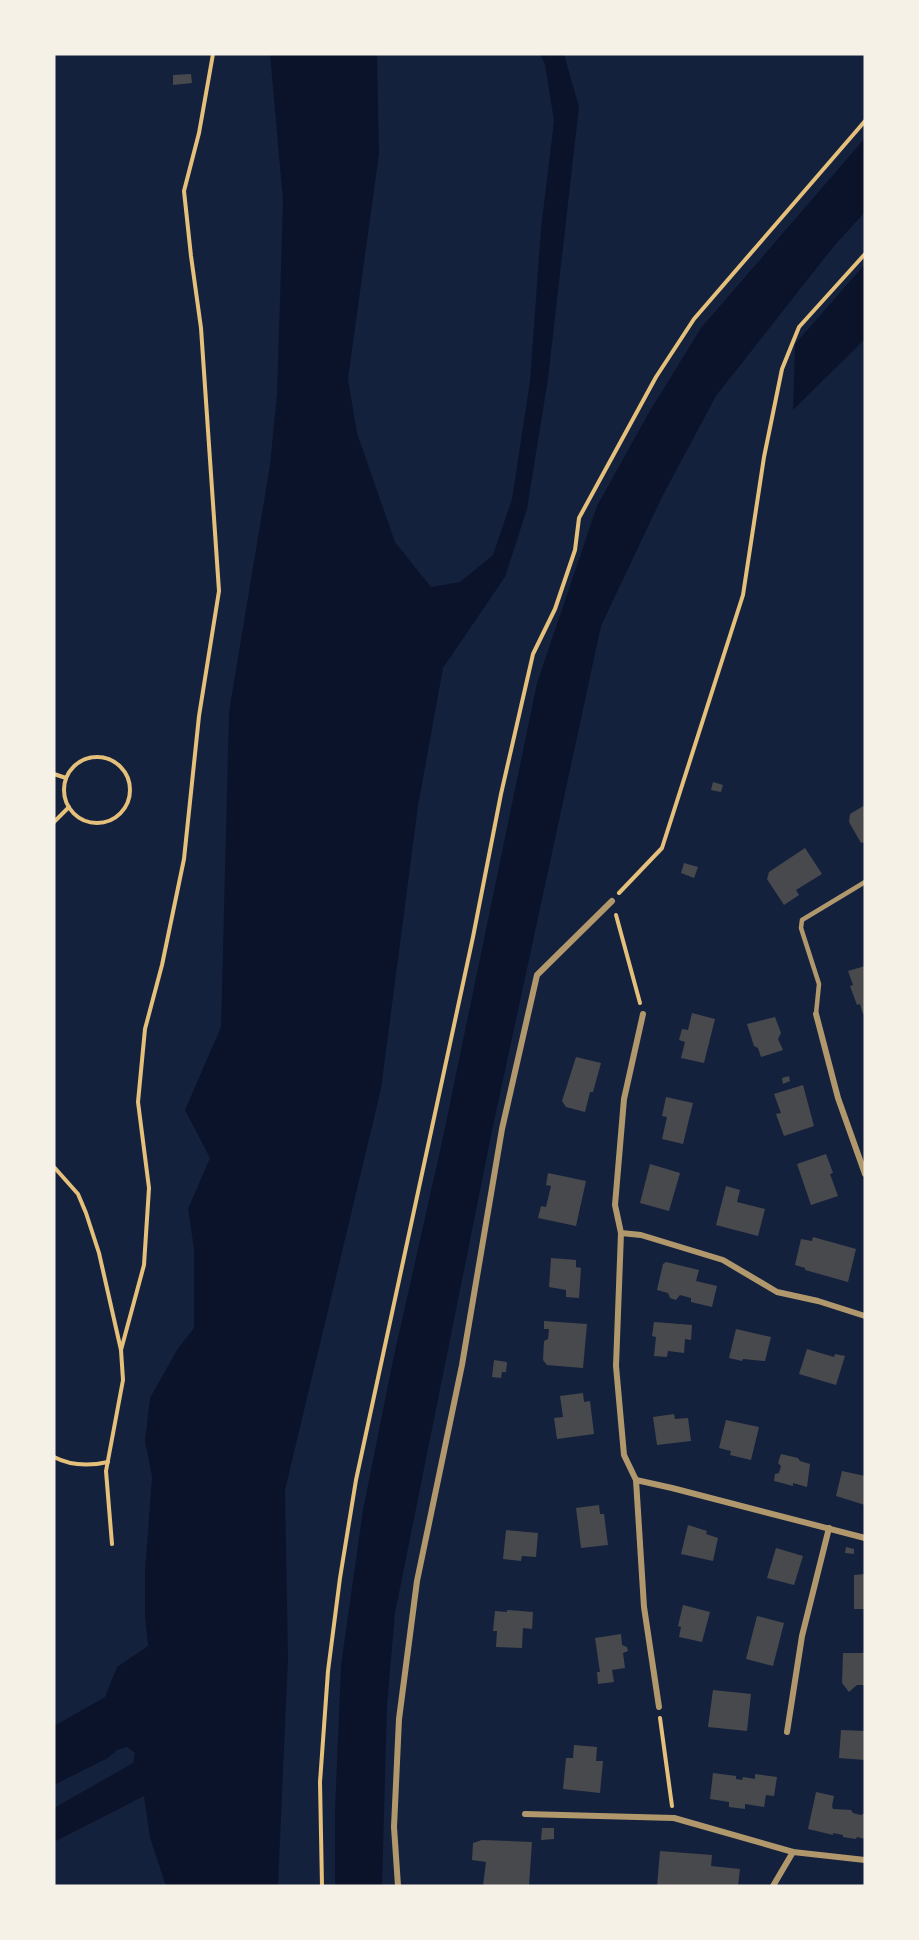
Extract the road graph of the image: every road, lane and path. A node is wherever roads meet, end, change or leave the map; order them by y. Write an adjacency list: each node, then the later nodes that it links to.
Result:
1 (213, 54): 16 (path)
2 (865, 121): 29 (path)
3 (865, 254): 9 (path)
4 (54, 774): 5 (path)
5 (66, 778): 6 (path); 6 (path)
6 (69, 807): 7 (path)
7 (54, 822)
8 (865, 882): 11 (lane)
9 (612, 900): 10 (path); 30 (street)
10 (643, 1014): 14 (street)
11 (816, 1014): 13 (street)
12 (54, 1167): 16 (path)
13 (865, 1174)
14 (621, 1233): 15 (street); 19 (street)
15 (865, 1316)
16 (122, 1350): 18 (path)
17 (54, 1457): 18 (path)
18 (108, 1462): 22 (path)
19 (636, 1480): 20 (street); 23 (street)
20 (829, 1528): 21 (street); 24 (street)
21 (865, 1538)
22 (112, 1544)
23 (658, 1707): 26 (path)
24 (787, 1732)
25 (525, 1814): 26 (street)
26 (674, 1818): 27 (street)
27 (793, 1852): 28 (street); 31 (street)
28 (865, 1860)
29 (322, 1886)
30 (398, 1886)
31 (773, 1886)

